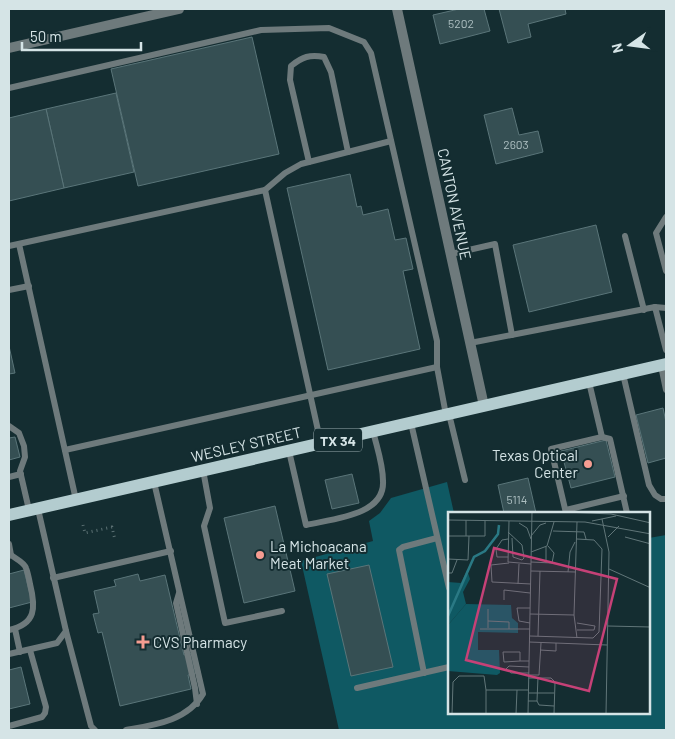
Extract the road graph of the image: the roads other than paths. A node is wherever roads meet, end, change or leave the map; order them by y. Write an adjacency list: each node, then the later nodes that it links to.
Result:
1 (179, 9): 3 (street)
2 (397, 9): 13 (street, CANTON AVENUE)
3 (9, 48)
4 (9, 88): 5 (lane)
5 (391, 141): 6 (lane); 24 (lane)
6 (348, 152): 7 (lane); 7 (lane)
7 (309, 162): 8 (lane)
8 (265, 190): 11 (lane); 28 (lane)
9 (666, 217): 14 (lane)
10 (625, 236): 19 (lane)
11 (19, 244): 12 (lane); 15 (lane)
12 (9, 246)
13 (451, 254): 20 (lane); 21 (street, CANTON AVENUE)
14 (666, 271)
15 (29, 286): 16 (lane); 36 (lane)
16 (9, 290)
17 (655, 307): 18 (lane); 19 (lane); 22 (lane)
18 (666, 308)
19 (644, 310): 20 (lane)
20 (512, 335): 21 (lane)
21 (470, 343): 29 (street, CANTON AVENUE)
22 (666, 350)
23 (663, 365): 25 (main road, WESLEY STREET / TX 34); 27 (lane)
24 (437, 367): 28 (lane); 30 (lane)
25 (623, 374): 26 (main road, WESLEY STREET / TX 34); 44 (lane)
26 (589, 382): 29 (main road, WESLEY STREET / TX 34); 34 (lane)
27 (666, 390)
28 (310, 395): 35 (lane); 36 (lane)
29 (484, 406): 30 (main road, WESLEY STREET / TX 34)
30 (448, 414): 31 (main road, WESLEY STREET / TX 34); 41 (lane)
31 (411, 423): 33 (main road, WESLEY STREET / TX 34); 50 (lane)
32 (9, 426): 39 (lane)
33 (373, 432): 35 (main road, WESLEY STREET / TX 34); 37 (lane)
34 (602, 437): 43 (lane); 47 (lane)
35 (321, 444): 37 (main road, WESLEY STREET / TX 34)
36 (65, 450): 45 (lane)
37 (289, 451): 38 (main road, WESLEY STREET / TX 34)
38 (204, 470): 42 (main road, WESLEY STREET / TX 34); 56 (lane)
39 (21, 474): 40 (lane); 46 (lane)
40 (9, 477)
41 (465, 480)
42 (154, 482): 45 (main road, WESLEY STREET / TX 34); 52 (lane)
43 (624, 496): 47 (lane); 48 (lane)
44 (666, 499)
45 (76, 500): 46 (main road, WESLEY STREET / TX 34)
46 (33, 509): 49 (main road, WESLEY STREET / TX 34); 54 (lane)
47 (566, 511)
48 (628, 512)
49 (9, 515)
50 (438, 538): 55 (lane); 63 (lane)
51 (9, 544): 53 (lane)
52 (171, 550): 54 (lane); 67 (lane)
53 (10, 555): 57 (lane)
54 (53, 578): 58 (lane)
55 (448, 583)
56 (282, 611)
57 (12, 630): 60 (lane)
58 (66, 631): 59 (lane); 66 (lane)
59 (30, 650): 60 (lane); 65 (lane)
60 (20, 652): 61 (lane)
61 (9, 654)
62 (448, 667): 63 (lane)
63 (424, 673): 64 (lane)
64 (356, 688)
65 (9, 726)
66 (96, 730)
67 (126, 730)

